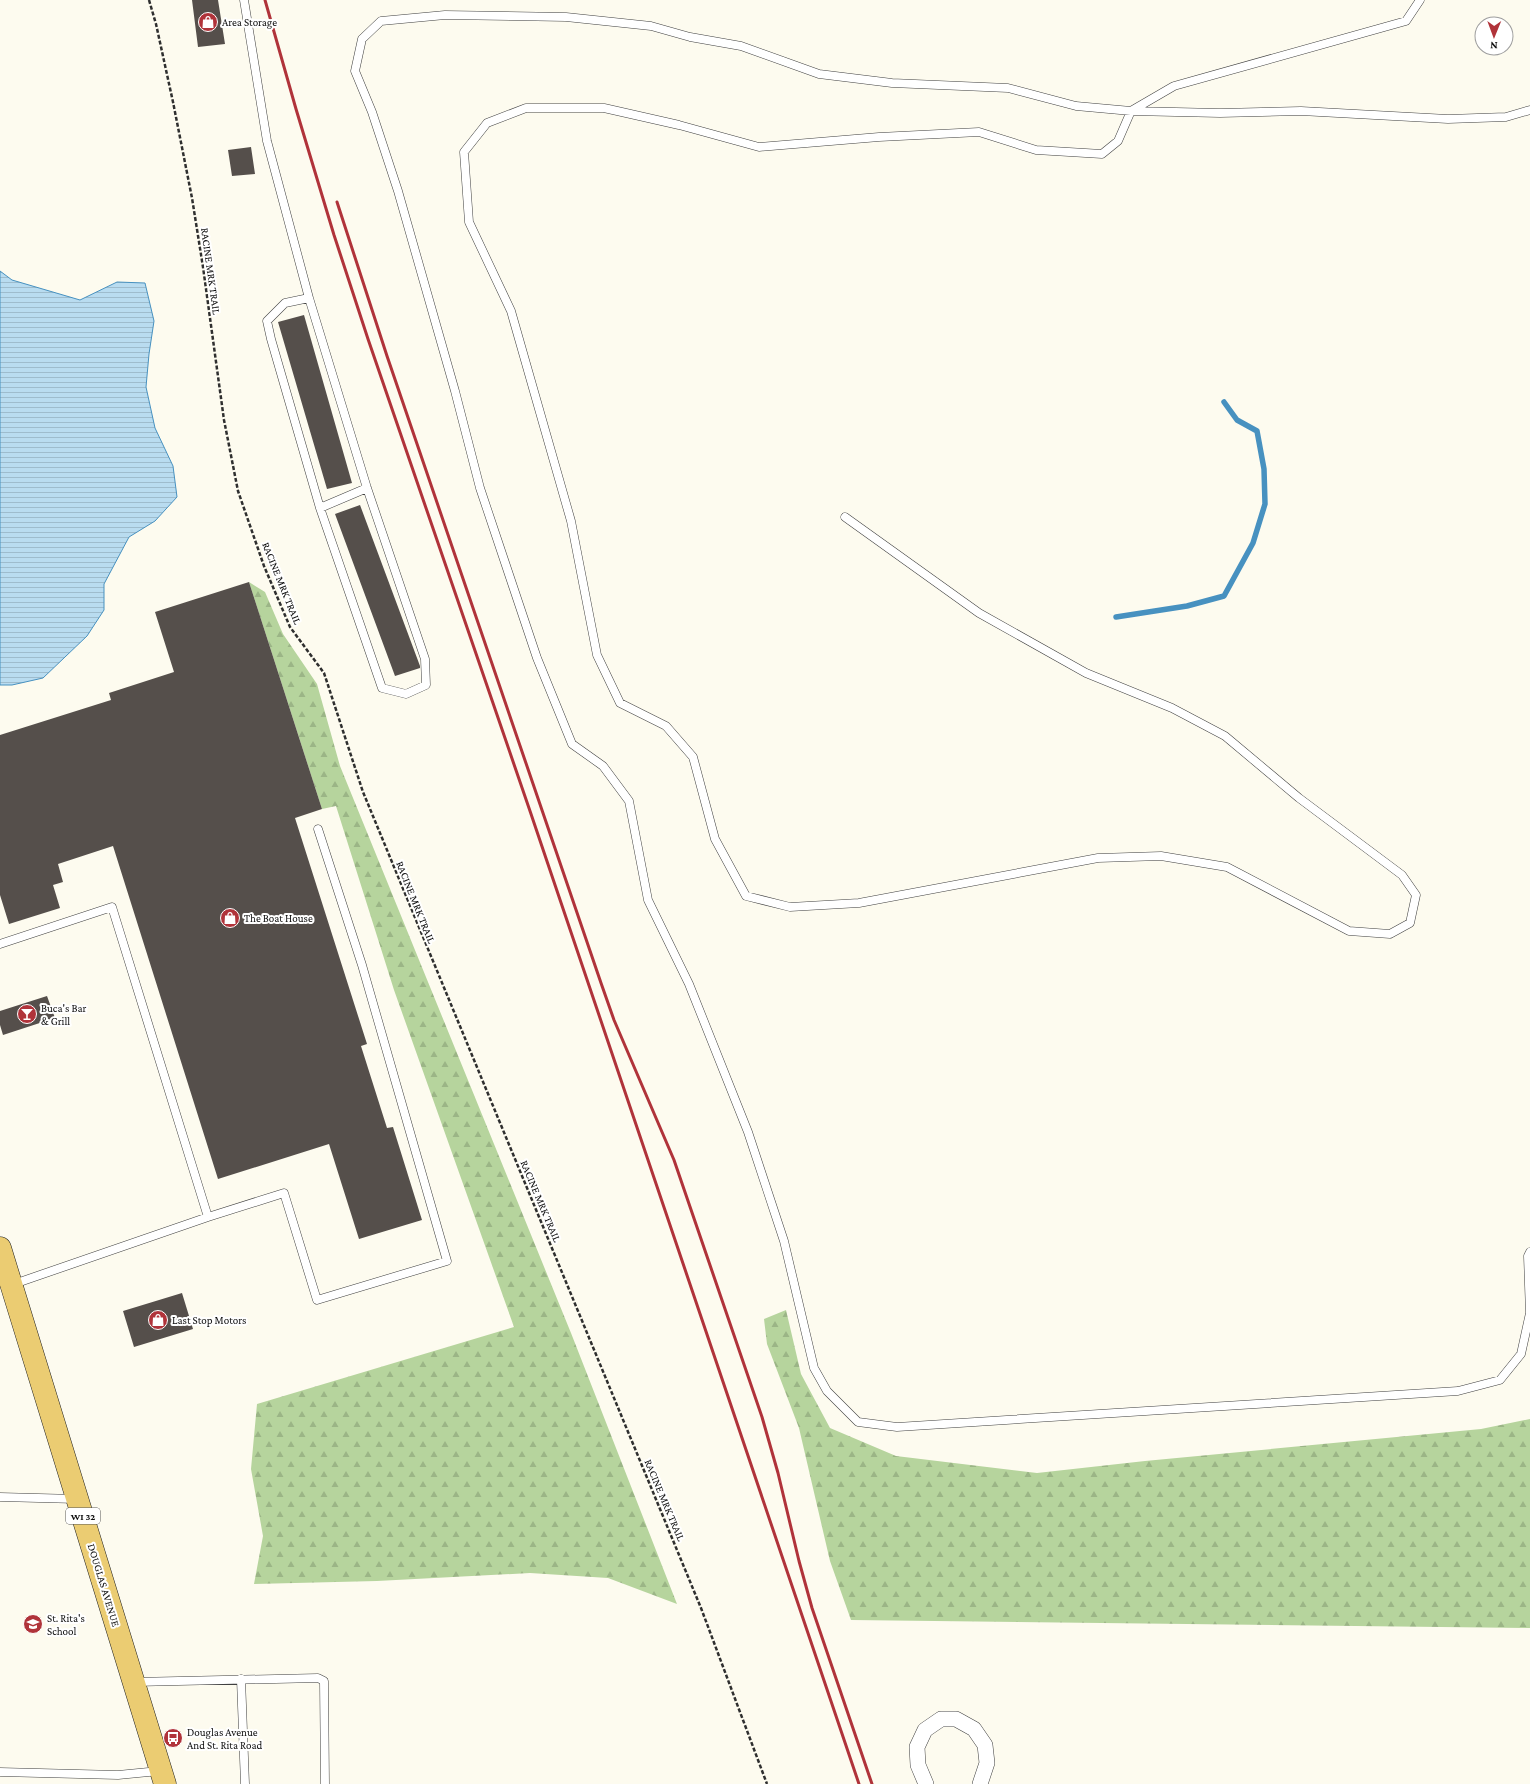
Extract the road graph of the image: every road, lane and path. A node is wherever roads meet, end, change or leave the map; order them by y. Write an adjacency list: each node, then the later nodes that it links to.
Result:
1 (148, 0): 24 (path, RACINE MRK TRAIL)
2 (244, 0): 6 (lane)
3 (1420, 0): 5 (lane)
4 (1530, 110): 5 (lane)
5 (1131, 111): 9 (lane); 14 (lane)
6 (309, 298): 7 (lane); 8 (lane)
7 (367, 488): 8 (lane); 8 (lane)
8 (320, 508)
9 (845, 517)
10 (318, 830): 12 (lane)
11 (0, 944): 12 (lane)
12 (208, 1217): 15 (lane)
13 (0, 1248): 15 (main road, DOUGLAS AVENUE / WI 32)
14 (1530, 1252)
15 (11, 1285): 17 (main road, DOUGLAS AVENUE / WI 32)
16 (0, 1497): 17 (lane)
17 (77, 1499): 19 (main road, DOUGLAS AVENUE / WI 32)
18 (241, 1679): 19 (lane); 22 (lane); 23 (lane)
19 (134, 1682): 21 (main road, DOUGLAS AVENUE / WI 32)
20 (0, 1772): 21 (lane)
21 (163, 1777)
22 (245, 1784)
23 (325, 1784)
24 (767, 1784)
25 (926, 1784): 26 (street)
26 (980, 1784)

